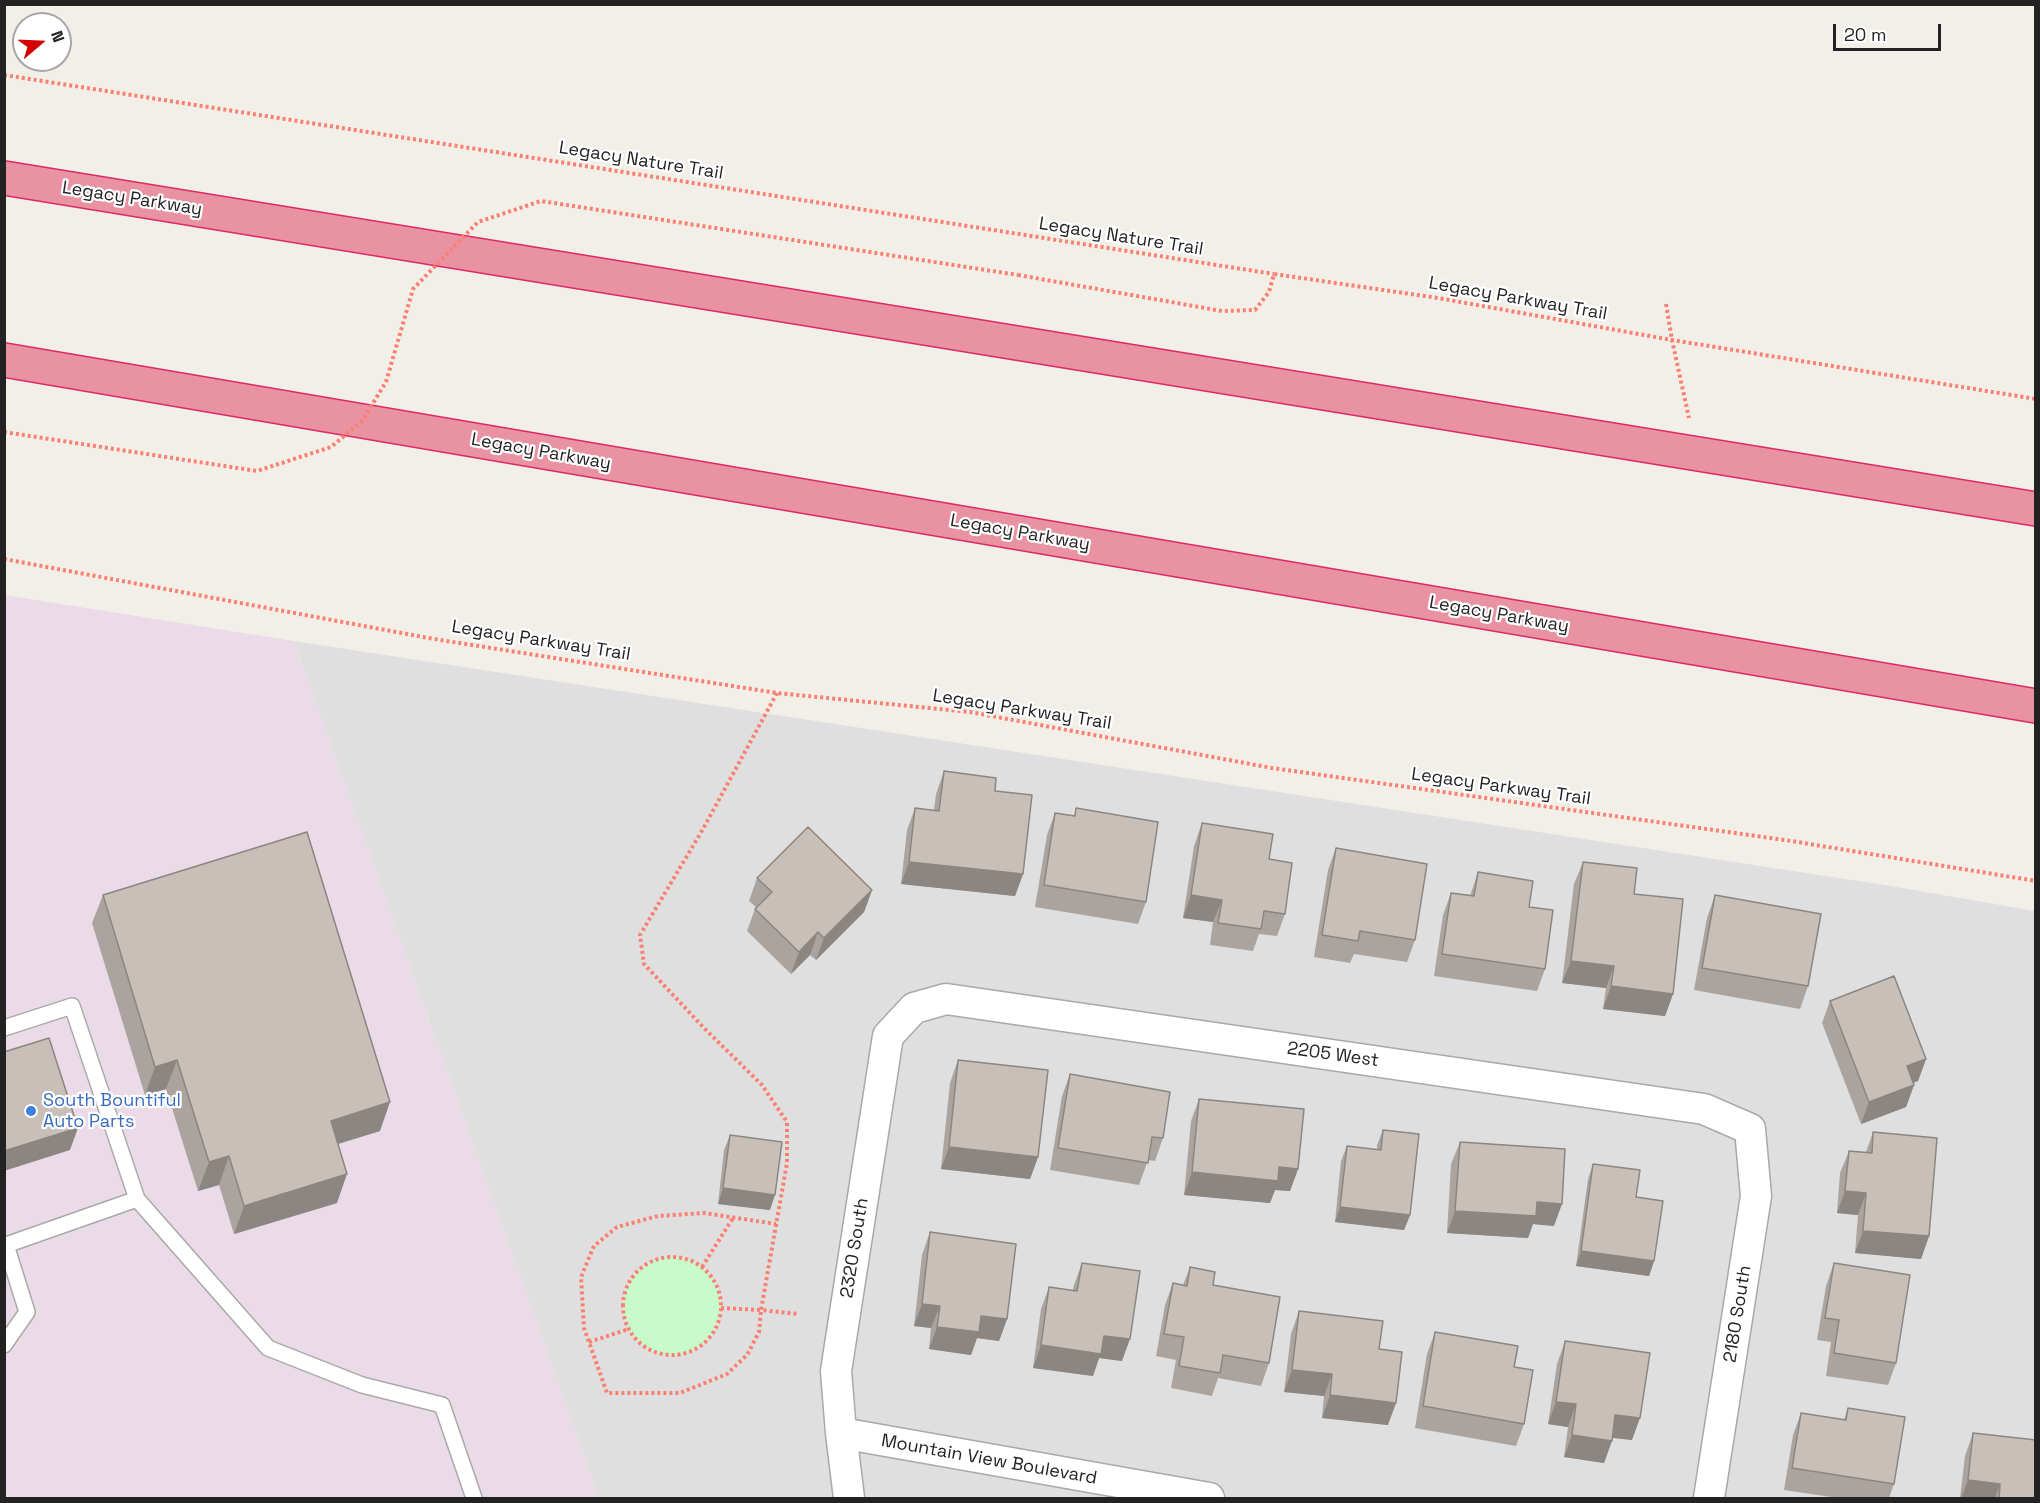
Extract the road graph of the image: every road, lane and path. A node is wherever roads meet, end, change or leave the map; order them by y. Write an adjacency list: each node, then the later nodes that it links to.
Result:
1 (4, 75): 3 (path, Legacy Nature Trail)
2 (4, 178): 9 (highway, Legacy Parkway)
3 (1274, 274): 5 (path, Legacy Parkway Trail); 8 (path, bridge)
4 (1666, 304): 5 (path)
5 (1672, 340): 7 (path, Legacy Parkway Trail); 9 (path)
6 (4, 360): 13 (highway, Legacy Parkway)
7 (2036, 399)
8 (4, 432)
9 (1697, 454): 10 (highway, Legacy Parkway)
10 (2036, 509)
11 (4, 559): 12 (path, Legacy Parkway Trail)
12 (777, 693): 14 (path, Legacy Parkway Trail); 20 (path)
13 (2036, 706)
14 (2036, 881)
15 (914, 1008): 17 (street, 2205 West); 28 (street, 2320 South)
16 (4, 1028): 18 (lane)
17 (1750, 1129): 32 (street, 2180 South)
18 (137, 1199): 27 (lane); 29 (lane)
19 (733, 1218): 20 (path); 21 (path); 26 (path)
20 (777, 1224): 23 (path)
21 (702, 1267): 22 (path); 25 (path)
22 (721, 1308): 23 (path); 25 (path)
23 (761, 1310): 24 (path); 26 (path)
24 (798, 1314)
25 (629, 1329): 26 (path)
26 (589, 1342)
27 (4, 1345)
28 (841, 1433): 30 (street, 2320 South); 31 (street, Mountain View Boulevard)
29 (474, 1498)
30 (849, 1498)
31 (1209, 1498)
32 (1709, 1498)

